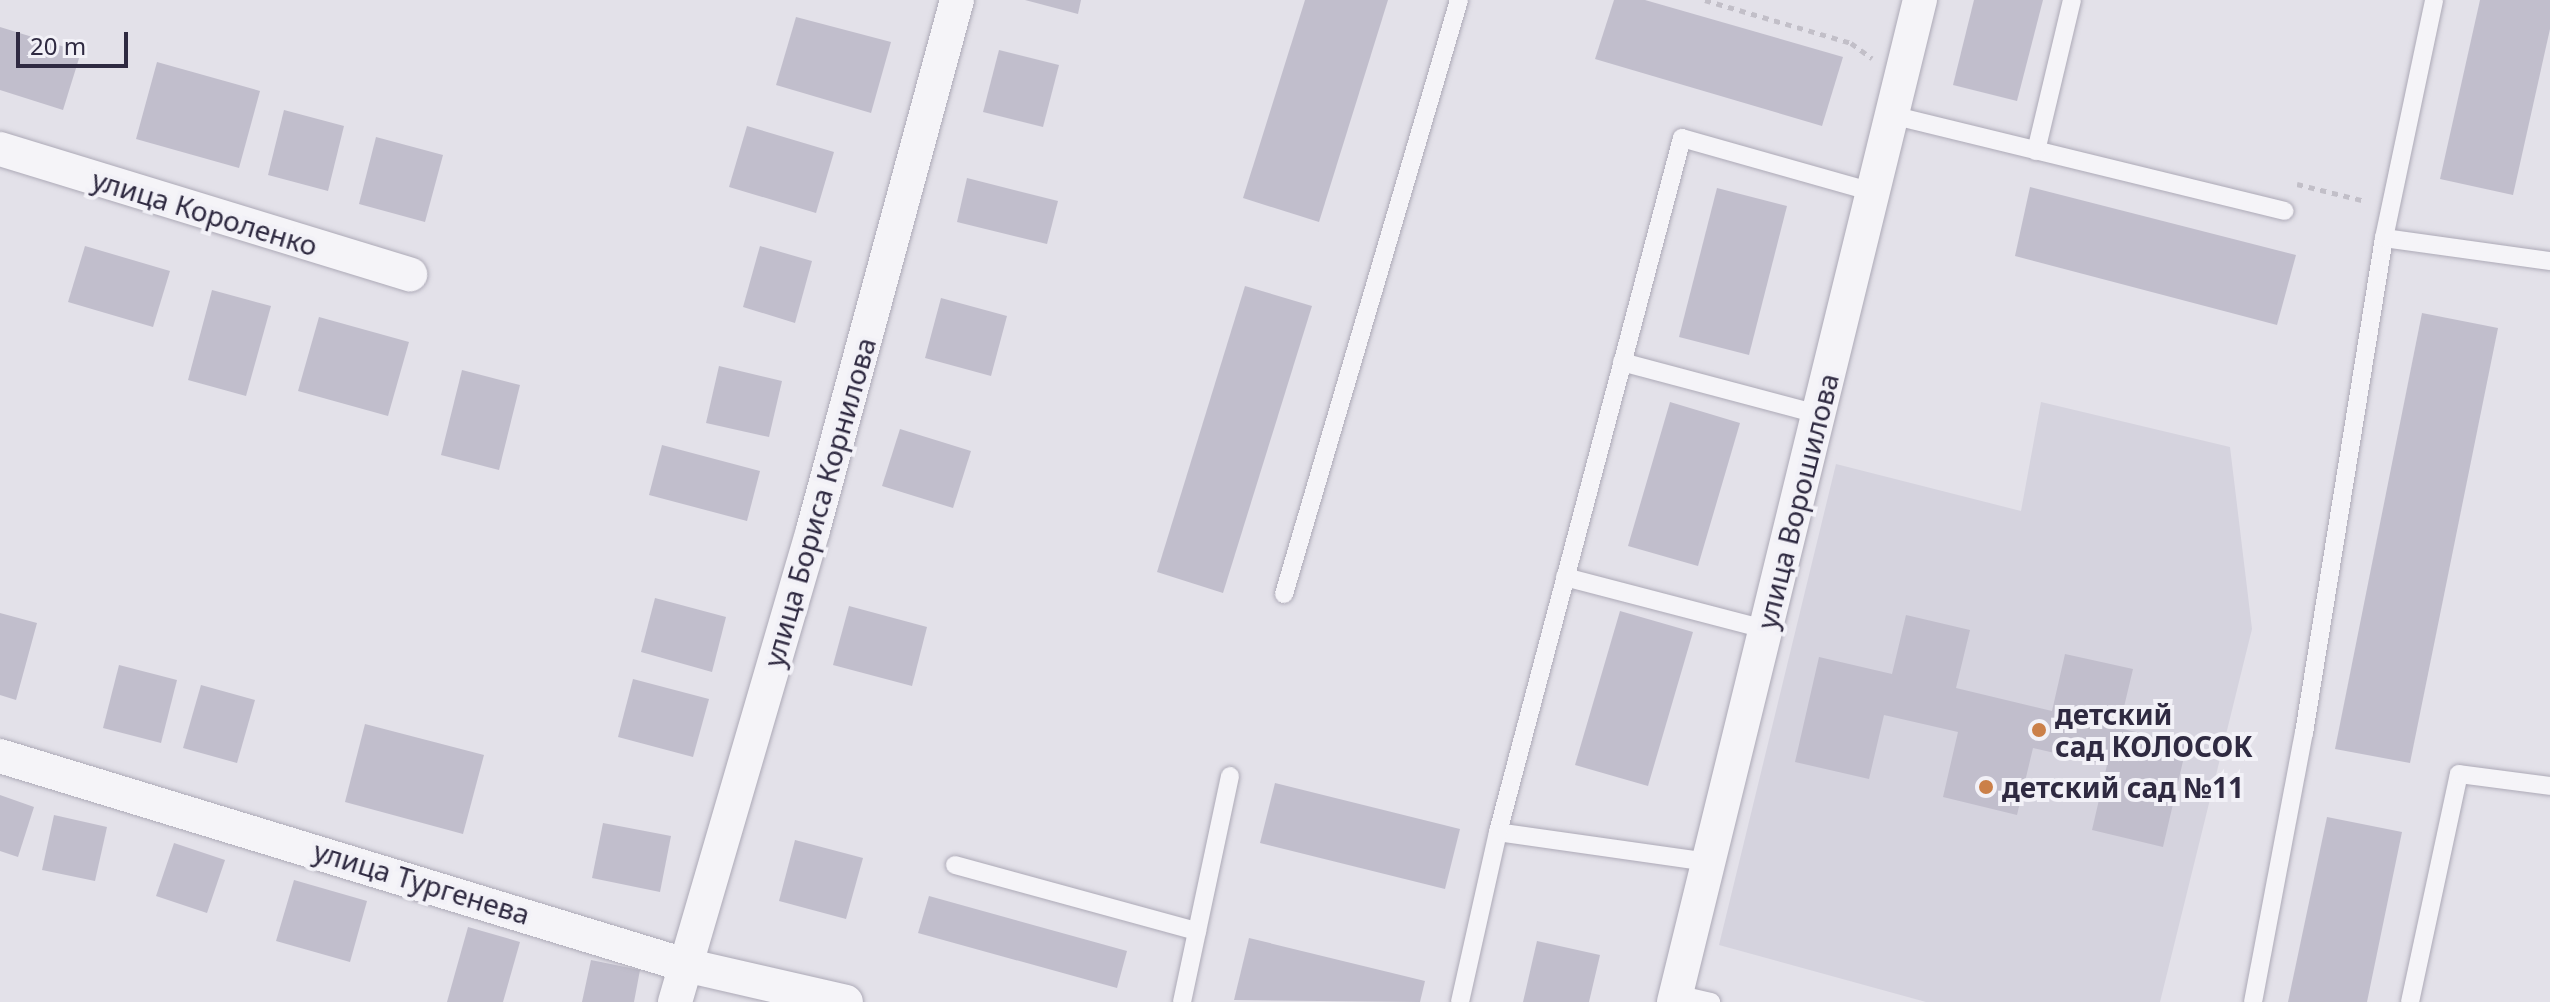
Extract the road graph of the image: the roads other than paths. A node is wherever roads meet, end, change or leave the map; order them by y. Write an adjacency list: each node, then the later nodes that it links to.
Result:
1 (957, 0): 26 (street, улица Бориса Корнилова)
2 (1459, 0): 17 (lane)
3 (2072, 0): 8 (lane)
4 (2434, 0): 11 (lane)
5 (1912, 2): 6 (street, улица Ворошилова)
6 (1891, 115): 8 (lane); 9 (street, улица Ворошилова)
7 (0, 149): 13 (street, улица Короленко)
8 (2036, 151): 10 (lane)
9 (1873, 192): 14 (lane); 15 (street, улица Ворошилова)
10 (2284, 211)
11 (2384, 238): 12 (lane); 33 (lane)
12 (2550, 261)
13 (410, 274)
14 (1622, 362): 15 (lane); 16 (lane)
15 (1818, 414): 18 (street, улица Ворошилова)
16 (1565, 577): 18 (lane); 22 (lane)
17 (1284, 594)
18 (1765, 629): 23 (street, улица Ворошилова)
19 (0, 756): 26 (street, улица Тургенева)
20 (1230, 776): 25 (lane)
21 (2550, 786): 34 (lane)
22 (1498, 832): 23 (lane); 31 (lane)
23 (1708, 862): 27 (street, улица Ворошилова)
24 (955, 865): 25 (lane)
25 (1197, 931): 30 (lane)
26 (685, 965): 28 (street, улица Бориса Корнилова); 29 (street, улица Тургенева)
27 (1675, 998): 32 (lane)
28 (675, 1002)
29 (846, 1002)
30 (1182, 1002)
31 (1460, 1002)
32 (1711, 1002)
33 (2253, 1002)
34 (2410, 1002)

